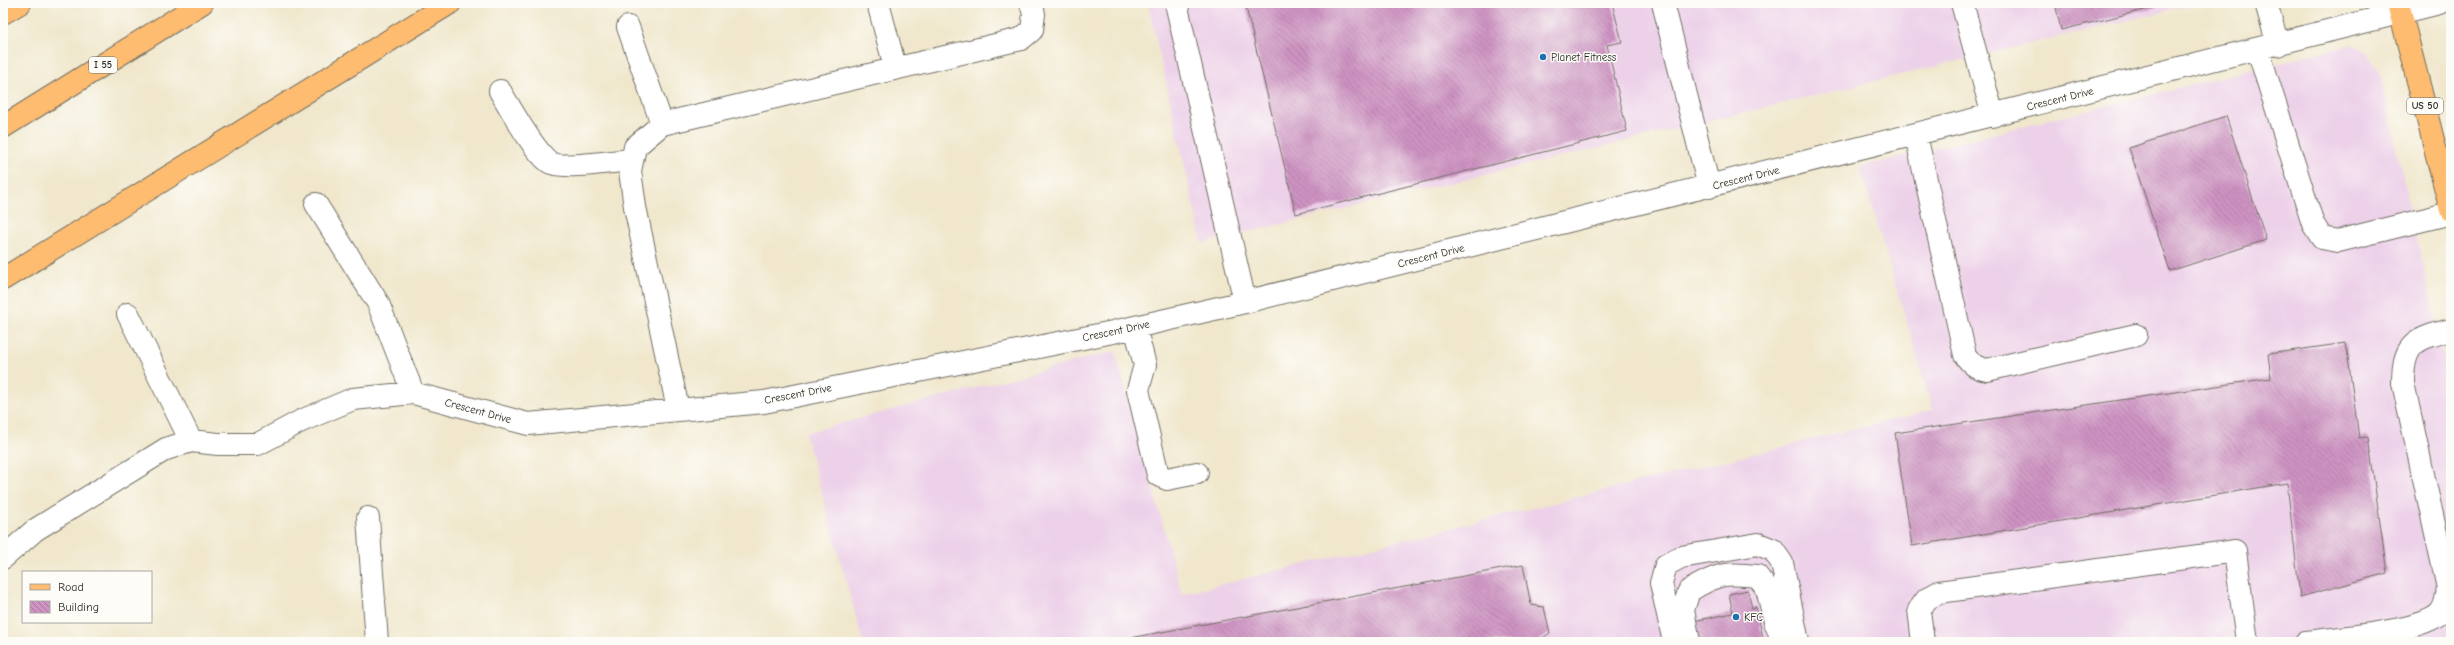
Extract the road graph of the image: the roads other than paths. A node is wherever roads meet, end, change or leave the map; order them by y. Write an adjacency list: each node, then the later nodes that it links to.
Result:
1 (202, 3): 17 (main road, I 55)
2 (450, 3): 23 (main road)
3 (878, 3): 13 (street)
4 (1031, 3): 13 (street)
5 (1176, 3): 24 (street)
6 (1663, 3): 20 (street)
7 (1962, 3): 15 (street)
8 (2266, 3): 12 (street)
9 (2439, 3): 10 (street, Crescent Drive)
10 (2400, 9): 12 (street, Crescent Drive); 22 (main road, US 50)
11 (628, 27): 16 (street)
12 (2268, 48): 15 (street, Crescent Drive); 22 (street)
13 (895, 67): 16 (street)
14 (500, 92): 19 (street)
15 (1993, 116): 18 (street, Crescent Drive)
16 (662, 124): 19 (street)
17 (3, 127)
18 (1916, 135): 20 (street, Crescent Drive); 28 (street)
19 (631, 160): 30 (street)
20 (1709, 187): 24 (street, Crescent Drive)
21 (316, 204): 29 (street)
22 (2451, 211)
23 (3, 279)
24 (1245, 302): 26 (street, Crescent Drive)
25 (128, 314): 31 (street)
26 (1135, 327): 30 (street, Crescent Drive); 32 (street)
27 (2451, 330): 42 (street)
28 (2136, 334)
29 (413, 393): 30 (street, Crescent Drive); 31 (street)
30 (678, 409)
31 (191, 441): 34 (street)
32 (1197, 473)
33 (368, 518): 35 (street)
34 (3, 558)
35 (377, 642)
36 (1674, 642): 39 (street)
37 (1689, 642): 38 (street)
38 (1784, 642)
39 (1798, 642)
40 (1923, 642): 41 (street)
41 (2247, 642)
42 (2306, 642)

